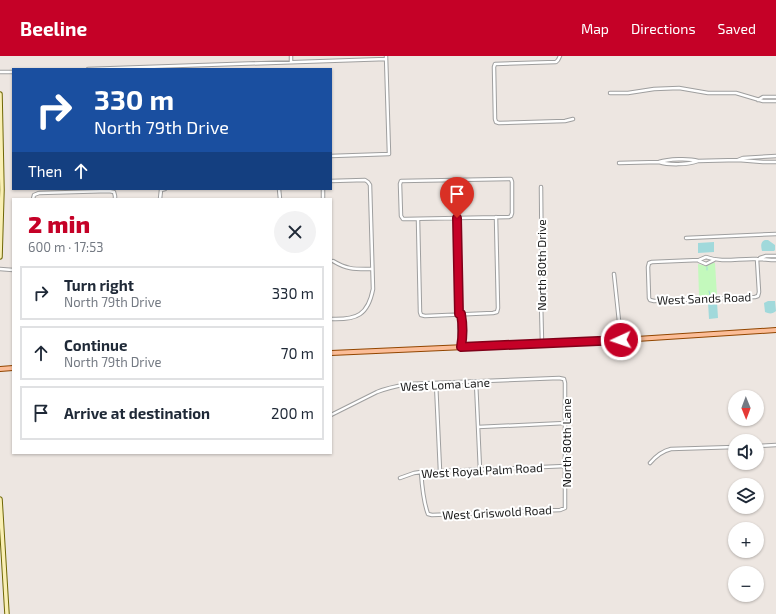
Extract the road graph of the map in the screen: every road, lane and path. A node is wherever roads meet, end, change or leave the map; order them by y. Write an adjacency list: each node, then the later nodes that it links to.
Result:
1 (291, 56): 4 (street)
2 (560, 56): 14 (street)
3 (386, 58): 4 (street); 15 (street)
4 (292, 62): 6 (street)
5 (112, 68): 6 (street)
6 (144, 68)
7 (0, 72): 8 (street)
8 (12, 72)
9 (610, 93): 12 (street)
10 (0, 94): 22 (main road)
11 (776, 97): 12 (street)
12 (768, 99): 13 (street)
13 (776, 101)
14 (573, 119)
15 (332, 156)
16 (769, 156): 17 (street); 18 (street); 19 (street)
17 (776, 156)
18 (738, 160): 19 (street); 21 (street)
19 (770, 162): 20 (street)
20 (776, 162)
21 (619, 163)
22 (1, 169): 34 (main road)
23 (332, 181): 42 (street)
24 (541, 187): 49 (street, North 80th Drive)
25 (33, 198): 26 (street)
26 (115, 198)
27 (496, 217): 28 (street); 29 (street); 45 (street)
28 (457, 218): 29 (street); 45 (street)
29 (418, 219): 45 (street)
30 (776, 234): 31 (street)
31 (686, 238)
32 (769, 256): 33 (street); 35 (street); 38 (street)
33 (776, 256)
34 (0, 257)
35 (757, 259): 36 (street, West Sands Road); 37 (street); 38 (street)
36 (699, 260): 37 (street); 37 (street)
37 (714, 260)
38 (770, 260): 39 (street)
39 (776, 260)
40 (332, 262): 42 (street)
41 (0, 269): 43 (street)
42 (372, 269): 46 (street)
43 (12, 270)
44 (614, 274): 48 (street)
45 (460, 314): 50 (street)
46 (332, 319)
47 (776, 330): 48 (main road)
48 (621, 340): 49 (main road)
49 (542, 343): 50 (main road)
50 (461, 347): 51 (main road)
51 (332, 353)
52 (12, 368): 53 (main road)
53 (0, 369)
54 (564, 379): 55 (street, West Loma Lane); 58 (street, North 80th Lane)
55 (476, 382): 56 (street, West Loma Lane); 59 (street)
56 (436, 383): 57 (street, West Loma Lane); 67 (street)
57 (332, 415)
58 (566, 423): 59 (street); 64 (street, North 80th Lane)
59 (478, 427): 65 (street)
60 (776, 445): 61 (street)
61 (764, 446)
62 (728, 447): 63 (street)
63 (650, 464)
64 (566, 466): 65 (street, West Royal Palm Road); 70 (street, North 80th Lane)
65 (480, 470): 67 (street, West Royal Palm Road)
66 (421, 472): 67 (street, West Royal Palm Road); 68 (street, West Royal Palm Road); 70 (street, West Griswold Road)
67 (440, 472)
68 (400, 478)
69 (0, 499): 71 (main road)
70 (565, 508)
71 (7, 614)

